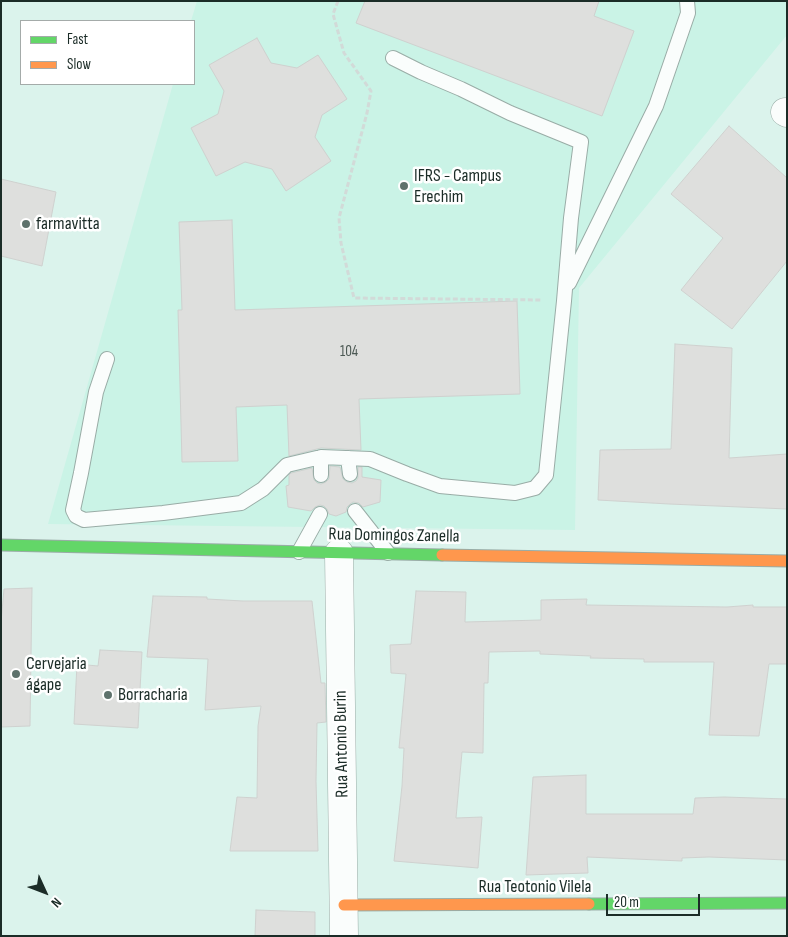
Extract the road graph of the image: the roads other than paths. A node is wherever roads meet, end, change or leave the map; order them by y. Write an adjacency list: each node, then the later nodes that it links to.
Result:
1 (687, 1): 3 (lane)
2 (393, 58): 3 (lane)
3 (565, 296): 6 (lane)
4 (107, 359): 5 (lane)
5 (321, 457): 6 (lane); 8 (lane)
6 (348, 458): 7 (lane)
7 (350, 474)
8 (322, 475)
9 (355, 511): 14 (lane)
10 (320, 514): 12 (lane)
11 (1, 545): 12 (street, Rua Domingos Zanella)
12 (299, 552): 13 (street, Rua Domingos Zanella)
13 (339, 553): 14 (street, Rua Domingos Zanella); 17 (street, Rua Antonio Burin)
14 (388, 553): 15 (street, Rua Domingos Zanella)
15 (787, 561)
16 (787, 903): 17 (street, Rua Teotonio Vilela)
17 (344, 905): 18 (street, Rua Antonio Burin)
18 (344, 936)

